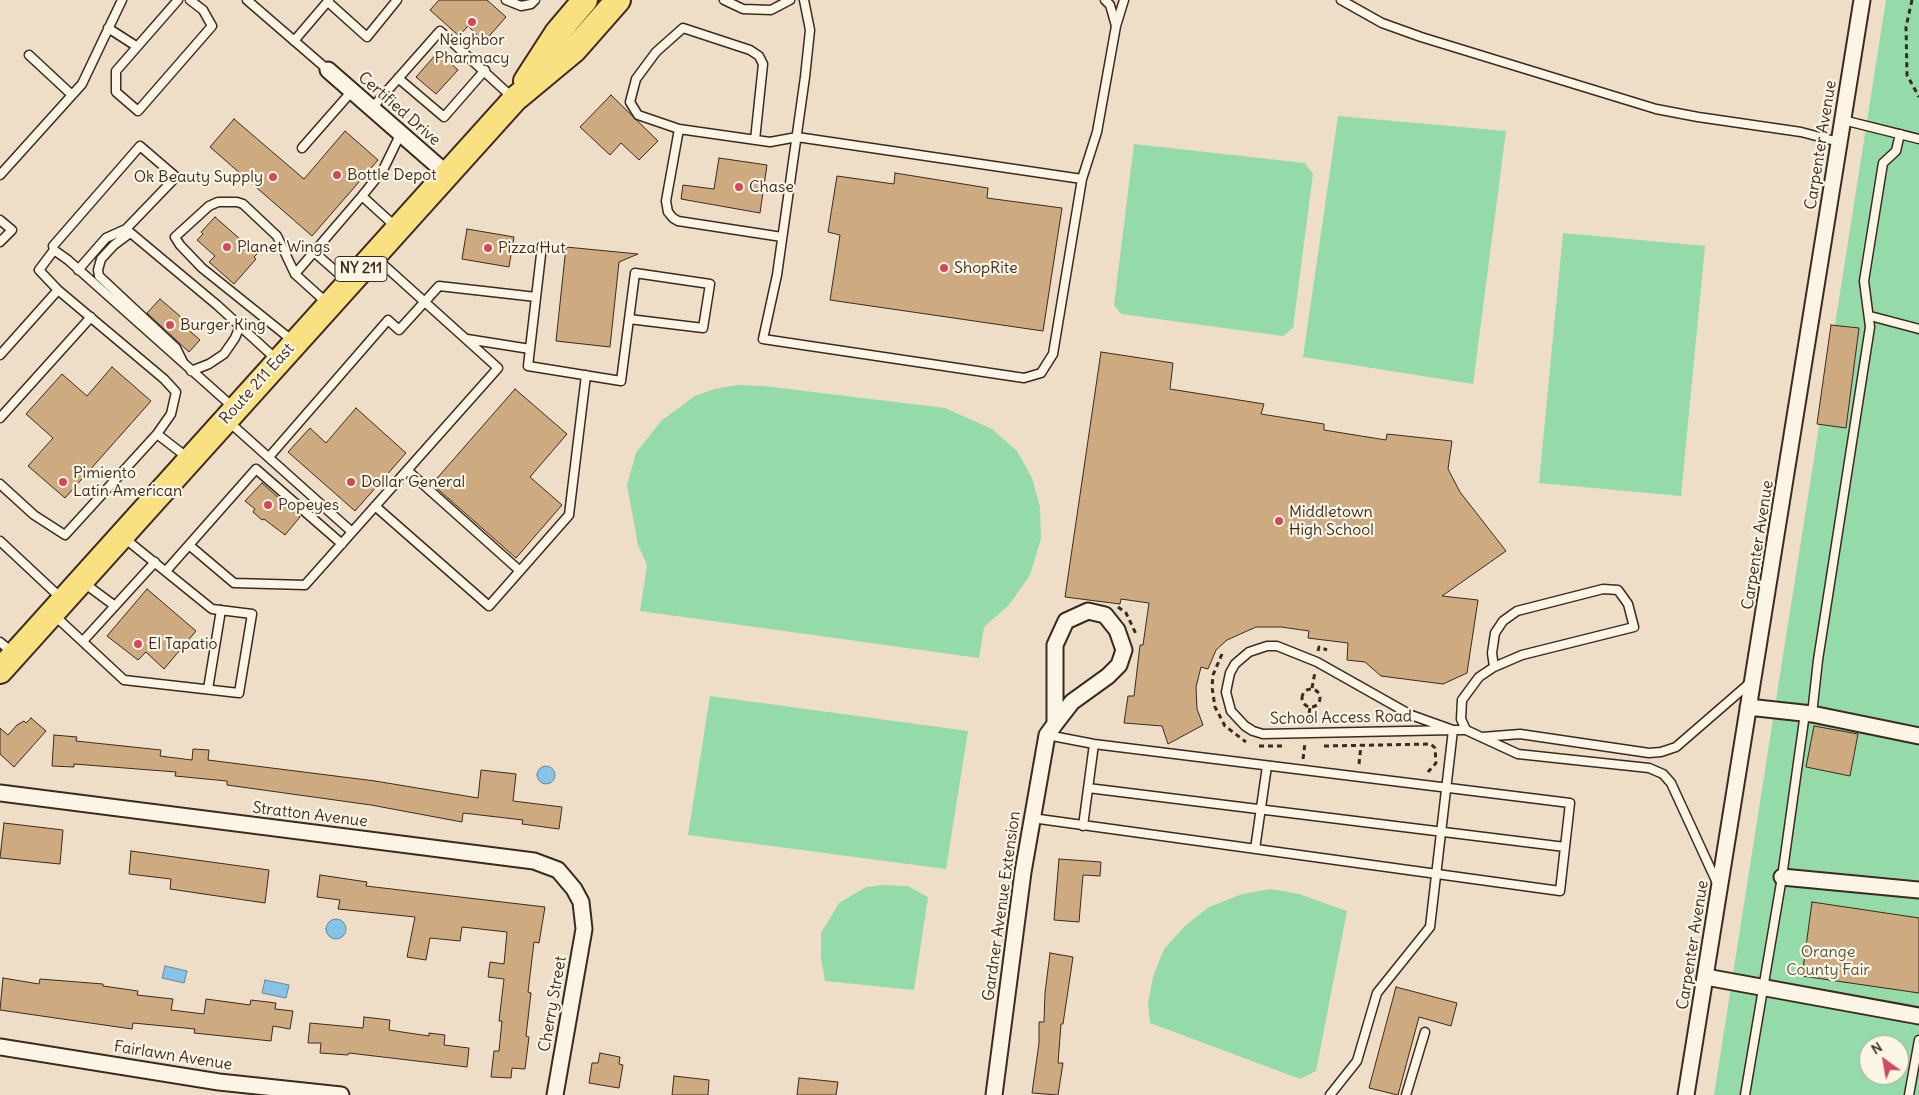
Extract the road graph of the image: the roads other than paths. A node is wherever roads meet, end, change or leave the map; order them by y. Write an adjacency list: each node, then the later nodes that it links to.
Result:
1 (122, 0): 19 (lane)
2 (178, 0): 21 (lane)
3 (190, 0): 21 (lane)
4 (247, 0): 20 (lane)
5 (397, 0): 17 (lane)
6 (506, 0): 7 (lane)
7 (534, 0)
8 (585, 0): 28 (main road, Route 211 East / NY 211)
9 (618, 0): 28 (main road, Route 211 East / NY 211)
10 (724, 0): 11 (lane)
11 (790, 0)
12 (804, 0): 34 (lane)
13 (1105, 0): 18 (lane)
14 (1124, 0): 18 (lane)
15 (1341, 0): 37 (lane)
16 (1862, 0): 30 (street, Carpenter Avenue)
17 (328, 1): 20 (lane)
18 (1116, 26): 41 (lane)
19 (108, 28): 21 (lane); 27 (lane)
20 (294, 41): 23 (lane)
21 (136, 46)
22 (29, 55): 27 (lane)
23 (328, 70): 26 (street, Certified Drive)
24 (485, 70): 25 (lane); 25 (lane); 28 (lane)
25 (398, 78): 29 (lane)
26 (352, 91): 29 (street, Certified Drive); 38 (lane)
27 (72, 95): 40 (lane)
28 (515, 99): 39 (main road, Route 211 East / NY 211)
29 (372, 108): 32 (street, Certified Drive)
30 (1843, 120): 33 (lane); 37 (street, Carpenter Avenue)
31 (679, 128): 36 (lane); 36 (lane); 46 (lane)
32 (401, 133): 39 (street, Certified Drive); 42 (lane)
33 (1900, 134): 35 (lane); 59 (lane)
34 (797, 136): 36 (lane); 41 (lane); 46 (lane)
35 (1919, 139)
36 (755, 140)
37 (1839, 142): 94 (street, Carpenter Avenue)
38 (302, 148)
39 (447, 174): 44 (main road, Route 211 East / NY 211)
40 (0, 175)
41 (1082, 179): 46 (lane)
42 (362, 196): 44 (lane); 50 (lane)
43 (0, 220): 47 (lane)
44 (398, 228): 51 (main road, Route 211 East / NY 211)
45 (128, 231): 49 (lane); 52 (lane); 62 (lane); 69 (lane)
46 (782, 237)
47 (0, 242)
48 (542, 246): 56 (lane)
49 (54, 250): 52 (lane); 55 (lane)
50 (314, 252): 53 (lane); 54 (lane)
51 (373, 256): 54 (main road, Route 211 East / NY 211); 57 (lane)
52 (78, 270): 69 (lane)
53 (295, 274): 58 (lane); 65 (lane)
54 (349, 282): 58 (main road, Route 211 East / NY 211)
55 (58, 290): 60 (lane); 67 (lane)
56 (536, 297): 57 (lane); 66 (lane)
57 (424, 301): 64 (lane); 74 (lane)
58 (329, 304): 65 (main road, Route 211 East / NY 211)
59 (1870, 316): 63 (lane); 97 (lane)
60 (91, 317): 72 (lane); 73 (lane)
61 (629, 319): 61 (lane); 70 (lane)
62 (240, 326): 68 (lane); 69 (lane)
63 (1919, 329)
64 (466, 339): 66 (lane); 76 (lane)
65 (294, 342): 68 (main road, Route 211 East / NY 211)
66 (530, 349): 70 (lane)
67 (0, 355)
68 (278, 361): 71 (main road, Route 211 East / NY 211)
69 (188, 368): 71 (lane)
70 (586, 375): 86 (lane)
71 (230, 414): 74 (lane); 75 (main road, Route 211 East / NY 211)
72 (0, 418)
73 (157, 434): 75 (lane); 77 (lane)
74 (269, 457): 79 (lane)
75 (189, 459): 80 (main road, Route 211 East / NY 211)
76 (407, 470): 78 (lane); 86 (lane)
77 (0, 484)
78 (375, 506): 79 (lane); 86 (lane)
79 (352, 532): 82 (lane)
80 (121, 535): 84 (lane); 87 (main road, Route 211 East / NY 211)
81 (0, 541): 88 (lane)
82 (342, 544): 83 (lane); 83 (lane)
83 (189, 545): 85 (lane)
84 (155, 562): 85 (lane); 89 (lane)
85 (166, 571): 90 (lane)
86 (520, 571)
87 (81, 580): 88 (main road, Route 211 East / NY 211); 89 (lane)
88 (57, 606): 91 (lane); 92 (main road, Route 211 East / NY 211)
89 (116, 606): 91 (lane)
90 (221, 610): 95 (lane); 95 (lane)
91 (83, 641): 95 (lane)
92 (5, 656)
93 (1494, 667): 93 (lane); 100 (lane)
94 (1754, 679): 96 (street, Carpenter Avenue); 104 (lane)
95 (208, 689)
96 (1748, 707): 97 (street); 118 (street, Carpenter Avenue)
97 (1809, 714): 101 (street); 117 (lane)
98 (1051, 730): 98 (street, Gardner Avenue Extension); 103 (lane); 111 (street, Gardner Avenue Extension)
99 (1453, 730): 99 (lane, School Access Road); 100 (lane, School Access Road); 108 (lane)
100 (1466, 730): 102 (lane, School Access Road)
101 (1919, 736)
102 (1480, 737): 104 (lane); 106 (lane, School Access Road)
103 (1094, 744): 105 (lane); 107 (lane)
104 (1649, 753): 106 (lane)
105 (1267, 766): 108 (lane); 110 (lane)
106 (1649, 768): 118 (lane, School Access Road)
107 (1088, 788): 110 (lane); 112 (lane)
108 (1445, 788): 113 (lane); 114 (lane)
109 (0, 793): 120 (street, Stratton Avenue)
110 (1262, 809): 113 (lane); 115 (lane)
111 (1032, 818): 112 (lane); 130 (street, Gardner Avenue Extension)
112 (1083, 826): 115 (lane)
113 (1441, 831): 114 (lane); 116 (lane)
114 (1564, 847): 116 (lane)
115 (1255, 849): 116 (lane)
116 (1435, 874): 131 (lane)
117 (1782, 876): 119 (street); 122 (lane)
118 (1720, 889): 121 (street, Carpenter Avenue)
119 (1919, 890)
120 (584, 919): 129 (street, Cherry Street)
121 (1706, 977): 122 (street); 133 (street, Carpenter Avenue)
122 (1763, 987): 123 (street); 134 (lane)
123 (1919, 1016)
124 (1425, 1032): 132 (lane)
125 (1919, 1040): 135 (lane)
126 (0, 1047): 127 (street, Fairlawn Avenue)
127 (219, 1088): 128 (street, Fairlawn Avenue)
128 (342, 1095)
129 (555, 1095)
130 (994, 1095)
131 (1330, 1095)
132 (1406, 1095)
133 (1686, 1095)
134 (1744, 1095)
135 (1908, 1095)

